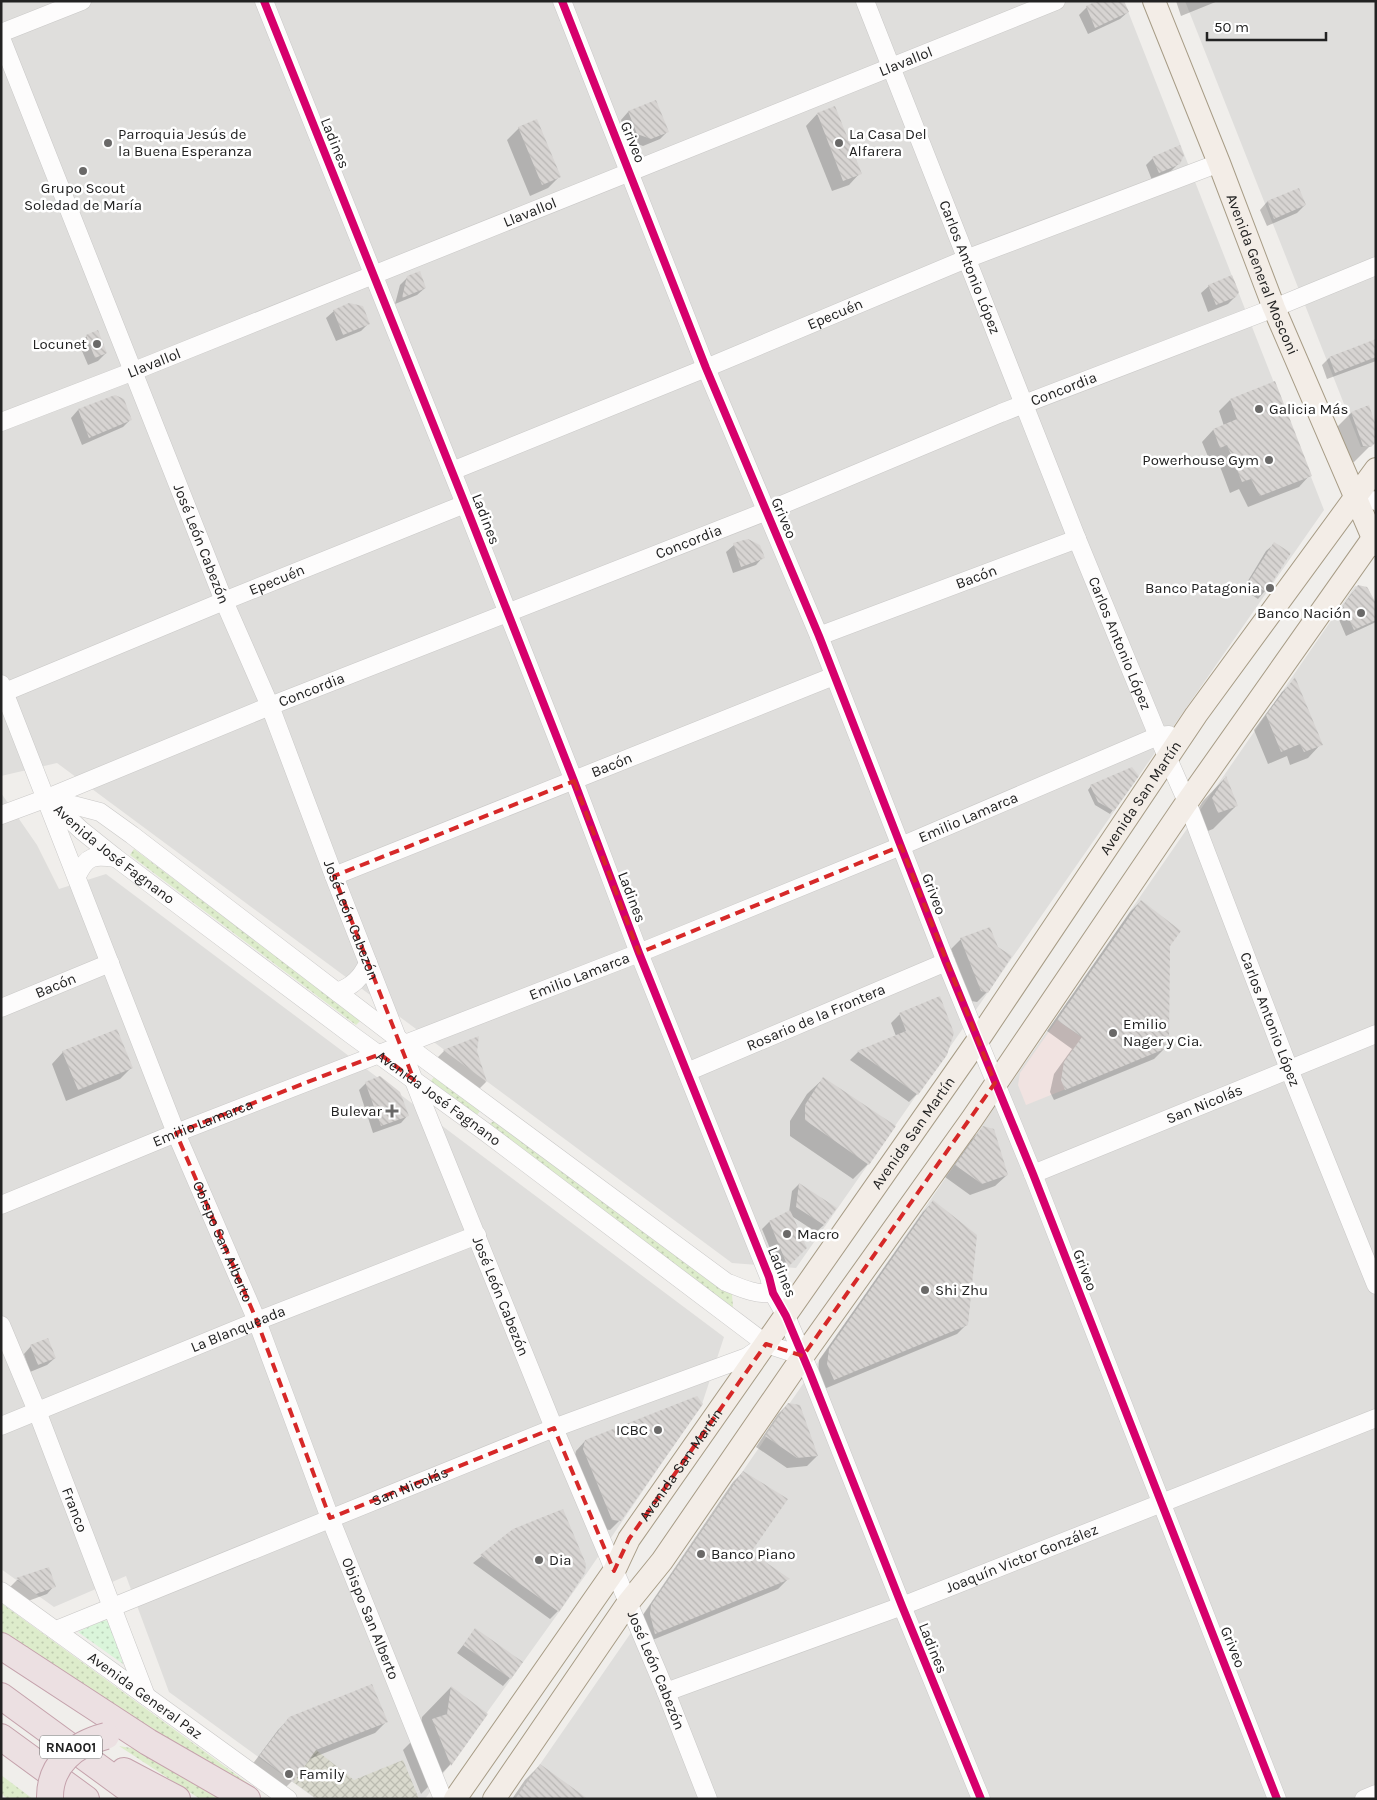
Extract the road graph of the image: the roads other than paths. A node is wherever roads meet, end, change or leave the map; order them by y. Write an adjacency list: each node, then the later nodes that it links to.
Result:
1 (82, 1): 7 (street)
2 (264, 1): 14 (street, Ladines)
3 (562, 1): 11 (street, Griveo)
4 (865, 1): 9 (street, Carlos Antonio López)
5 (1056, 1): 9 (street, Llavallol)
6 (1154, 1): 10 (main road, Avenida General Mosconi)
7 (1, 33)
8 (1, 38): 17 (street, José León Cabezón)
9 (891, 67): 11 (street, Llavallol); 12 (street, Carlos Antonio López)
10 (1219, 163): 12 (street, Epecuén); 15 (main road, Avenida General Mosconi)
11 (630, 172): 14 (street, Llavallol); 16 (street, Griveo)
12 (966, 258): 16 (street, Epecuén); 18 (street, Carlos Antonio López)
13 (1376, 266): 15 (street, Concordia)
14 (372, 275): 17 (street, Llavallol); 21 (street, Ladines)
15 (1274, 308): 18 (street, Concordia); 22 (main road, Avenida General Mosconi)
16 (706, 368): 21 (street, Epecuén); 24 (street, Griveo)
17 (134, 371): 19 (street, Llavallol); 27 (street, José León Cabezón)
18 (1024, 405): 24 (street, Concordia); 25 (street, Carlos Antonio López)
19 (1, 422)
20 (1376, 469): 22 (main road, Avenida San Martín)
21 (452, 471): 23 (street, Ladines)
22 (1366, 498): 26 (main road, Avenida General Mosconi); 33 (main road, Avenida San Martín)
23 (466, 504): 27 (street, Epecuén); 28 (street, Ladines)
24 (767, 511): 28 (street, Concordia); 29 (street, Griveo)
25 (1077, 539): 29 (street, Bacón); 34 (street, Carlos Antonio López)
26 (1375, 539): 38 (main road)
27 (224, 601): 31 (street, Epecuén); 32 (street, José León Cabezón)
28 (507, 612): 32 (street, Concordia); 36 (street, Ladines)
29 (819, 636): 30 (street, Griveo)
30 (834, 676): 36 (street, Bacón); 41 (street, Griveo)
31 (3, 688): 37 (street, Obispo San Alberto)
32 (270, 706): 37 (street, Concordia); 44 (street, José León Cabezón)
33 (1184, 732): 34 (street, Emilio Lamarca); 35 (main road, Avenida San Martín)
34 (1158, 736): 35 (street, Carlos Antonio López); 41 (street, Emilio Lamarca)
35 (1167, 757): 38 (street, Carlos Antonio López); 52 (main road, Avenida San Martín)
36 (574, 781): 44 (street, Bacón); 45 (street, Ladines)
37 (47, 798): 39 (street, Concordia); 40 (street, Avenida José Fagnano); 42 (street, Avenida José Fagnano); 43 (street, Obispo San Alberto)
38 (1187, 802): 55 (street, Carlos Antonio López); 58 (main road)
39 (1, 815)
40 (132, 835): 42 (street); 49 (street, Avenida José Fagnano)
41 (901, 846): 45 (street, Emilio Lamarca); 46 (street, Griveo)
42 (116, 858): 43 (street); 54 (street, Avenida José Fagnano)
43 (76, 876): 47 (street, Obispo San Alberto)
44 (334, 876): 48 (street, José León Cabezón)
45 (639, 953): 53 (street, Emilio Lamarca); 56 (street, Ladines)
46 (946, 962): 52 (street, Griveo); 56 (street, Rosario de la Frontera)
47 (110, 963): 50 (street, Bacón); 59 (street, Obispo San Alberto)
48 (368, 963): 49 (street); 53 (street, José León Cabezón)
49 (337, 992): 53 (street, Avenida José Fagnano)
50 (1, 1008)
51 (1376, 1034): 55 (street, San Nicolás)
52 (978, 1040): 58 (street, Griveo); 65 (main road, Avenida San Martín)
53 (401, 1042): 54 (street, Emilio Lamarca); 57 (street, José León Cabezón); 64 (street, Avenida José Fagnano)
54 (380, 1054): 57 (street, Avenida José Fagnano); 59 (street, Emilio Lamarca)
55 (1289, 1069): 60 (street, San Nicolás); 63 (street, Carlos Antonio López)
56 (686, 1072): 64 (street, Ladines)
57 (413, 1079): 62 (street, José León Cabezón); 68 (street, Avenida José Fagnano)
58 (995, 1083): 60 (street, Griveo); 69 (main road)
59 (176, 1133): 61 (street, Emilio Lamarca); 66 (street, Obispo San Alberto)
60 (1033, 1174): 74 (street, Griveo)
61 (1, 1205)
62 (477, 1235): 66 (street, La Blanqueada); 73 (street, José León Cabezón)
63 (1376, 1285)
64 (773, 1293): 65 (street, Ladines)
65 (786, 1316): 68 (main road, Avenida San Martín); 69 (street, Ladines)
66 (257, 1321): 70 (street, La Blanqueada); 75 (street, Obispo San Alberto)
67 (1, 1325): 70 (street, Franco)
68 (766, 1344): 69 (street, Avenida José Fagnano); 73 (street, San Nicolás); 76 (main road, Avenida San Martín)
69 (803, 1356): 78 (main road); 80 (street, Ladines)
70 (37, 1411): 72 (street, La Blanqueada); 79 (street, Franco)
71 (1376, 1418): 74 (street, Joaquín Victor González)
72 (1, 1426)
73 (554, 1428): 75 (street, San Nicolás); 76 (street, José León Cabezón)
74 (1161, 1503): 80 (street, Joaquín Victor González); 101 (street, Griveo)
75 (330, 1518): 79 (street, San Nicolás); 96 (street, Obispo San Alberto)
76 (614, 1571): 78 (street, José León Cabezón); 97 (main road, Avenida San Martín)
77 (1, 1591): 81 (street, Avenida General Paz)
78 (628, 1603): 83 (street, José León Cabezón); 98 (main road)
79 (112, 1606): 81 (street, San Nicolás); 85 (street, Franco)
80 (902, 1606): 83 (street, Joaquín Victor González); 100 (street, Ladines)
81 (56, 1630): 85 (street, Avenida General Paz)
82 (1, 1646): 88 (highway)
83 (666, 1692): 99 (street, José León Cabezón)
84 (1, 1696): 86 (highway, RNA001)
85 (146, 1696): 95 (street, Avenida General Paz)
86 (49, 1731): 92 (highway, RNA001); 93 (highway)
87 (1, 1737): 91 (highway, RNA001)
88 (148, 1742): 90 (highway, bridge); 94 (highway)
89 (1376, 1794): 102 (street)
90 (50, 1799)
91 (86, 1799)
92 (142, 1799)
93 (177, 1799)
94 (247, 1799)
95 (288, 1799)
96 (443, 1799)
97 (455, 1799)
98 (494, 1799)
99 (708, 1799)
100 (981, 1799)
101 (1278, 1799)
102 (1364, 1799)

